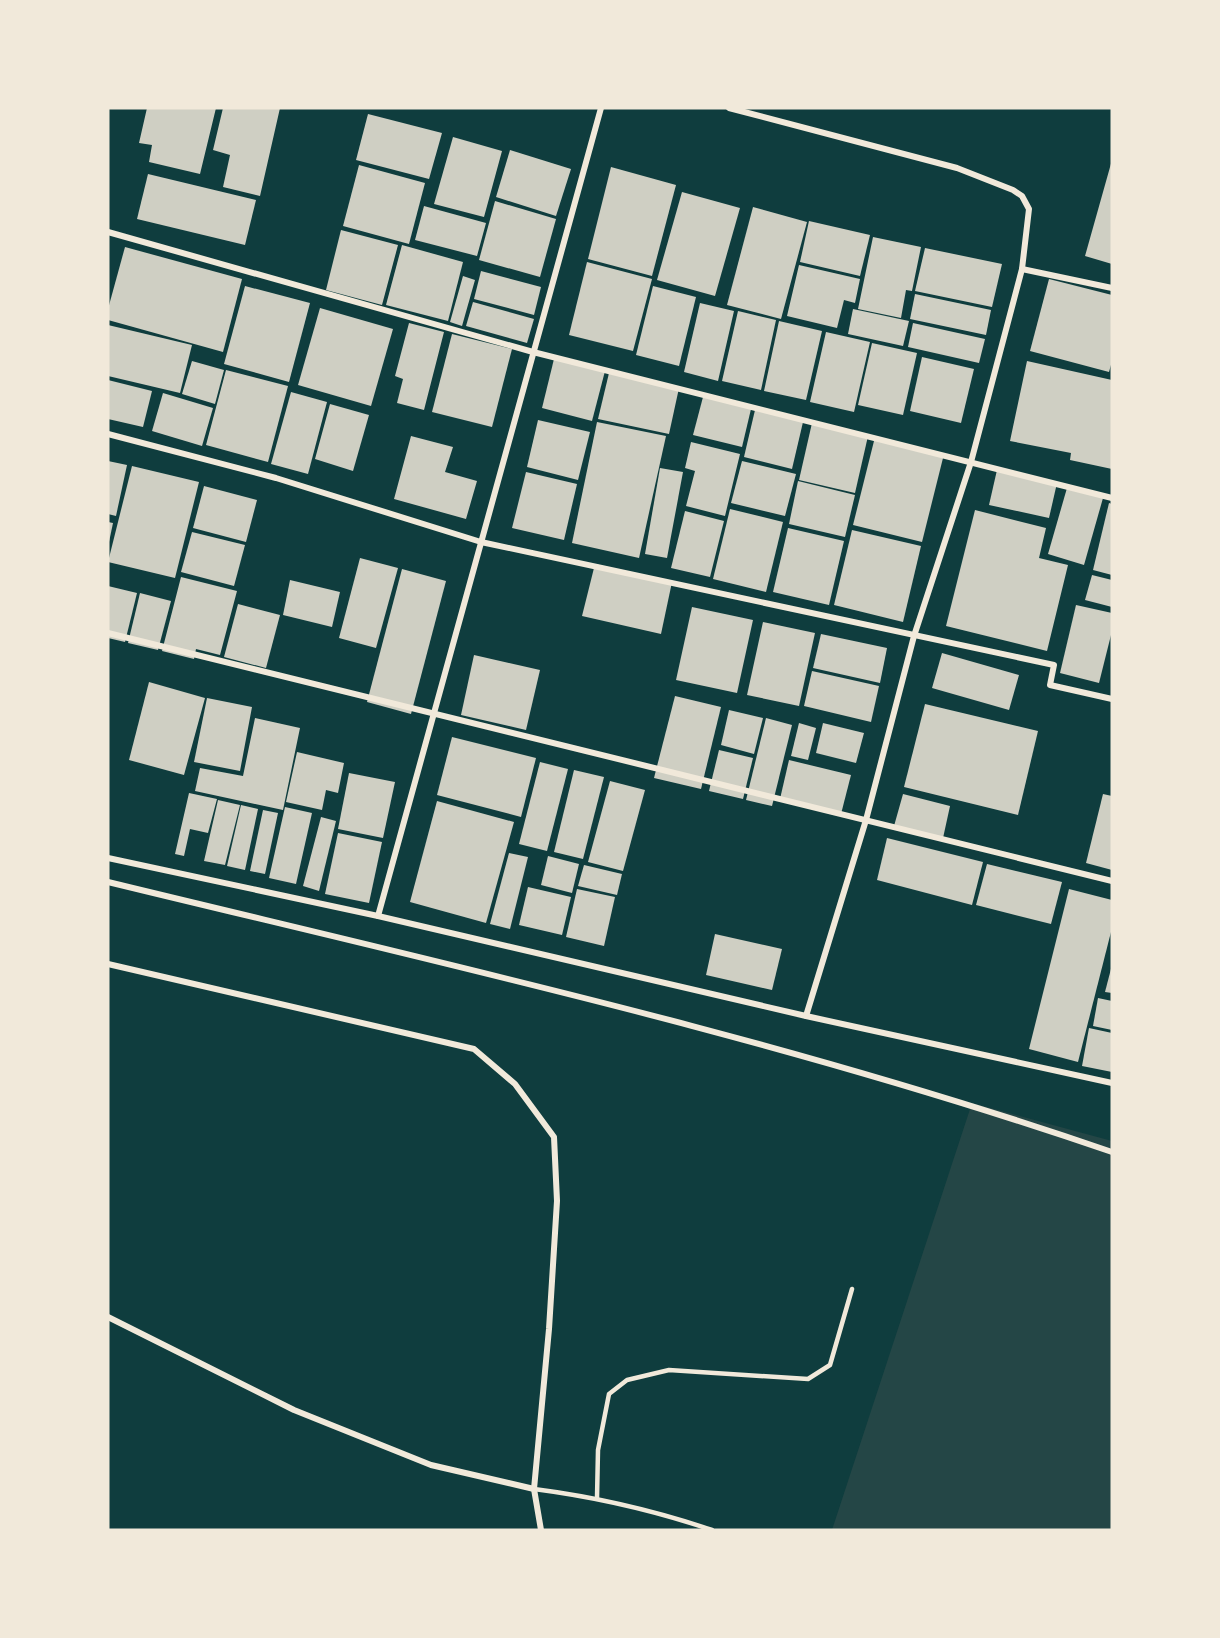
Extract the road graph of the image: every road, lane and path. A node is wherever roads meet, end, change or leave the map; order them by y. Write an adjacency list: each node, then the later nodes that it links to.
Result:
1 (601, 108): 6 (street)
2 (729, 108): 4 (street)
3 (108, 232): 6 (street)
4 (1022, 268): 5 (street); 8 (street)
5 (1112, 288)
6 (533, 352): 8 (street); 10 (street)
7 (108, 434): 10 (street)
8 (972, 462): 9 (street); 12 (street)
9 (1112, 498)
10 (481, 542): 12 (street); 14 (street)
11 (108, 633): 14 (street)
12 (914, 636): 13 (street); 15 (street)
13 (1112, 699)
14 (434, 713): 15 (street); 19 (street)
15 (866, 820): 17 (street); 21 (street)
16 (108, 858): 19 (street)
17 (1112, 881)
18 (108, 882): 23 (street)
19 (378, 916): 21 (street)
20 (108, 964): 26 (street)
21 (806, 1016): 22 (street)
22 (1112, 1083)
23 (1112, 1152)
24 (852, 1289): 27 (lane)
25 (108, 1317): 26 (street)
26 (534, 1489): 27 (lane); 28 (street)
27 (597, 1498): 29 (lane)
28 (541, 1530)
29 (712, 1530)

